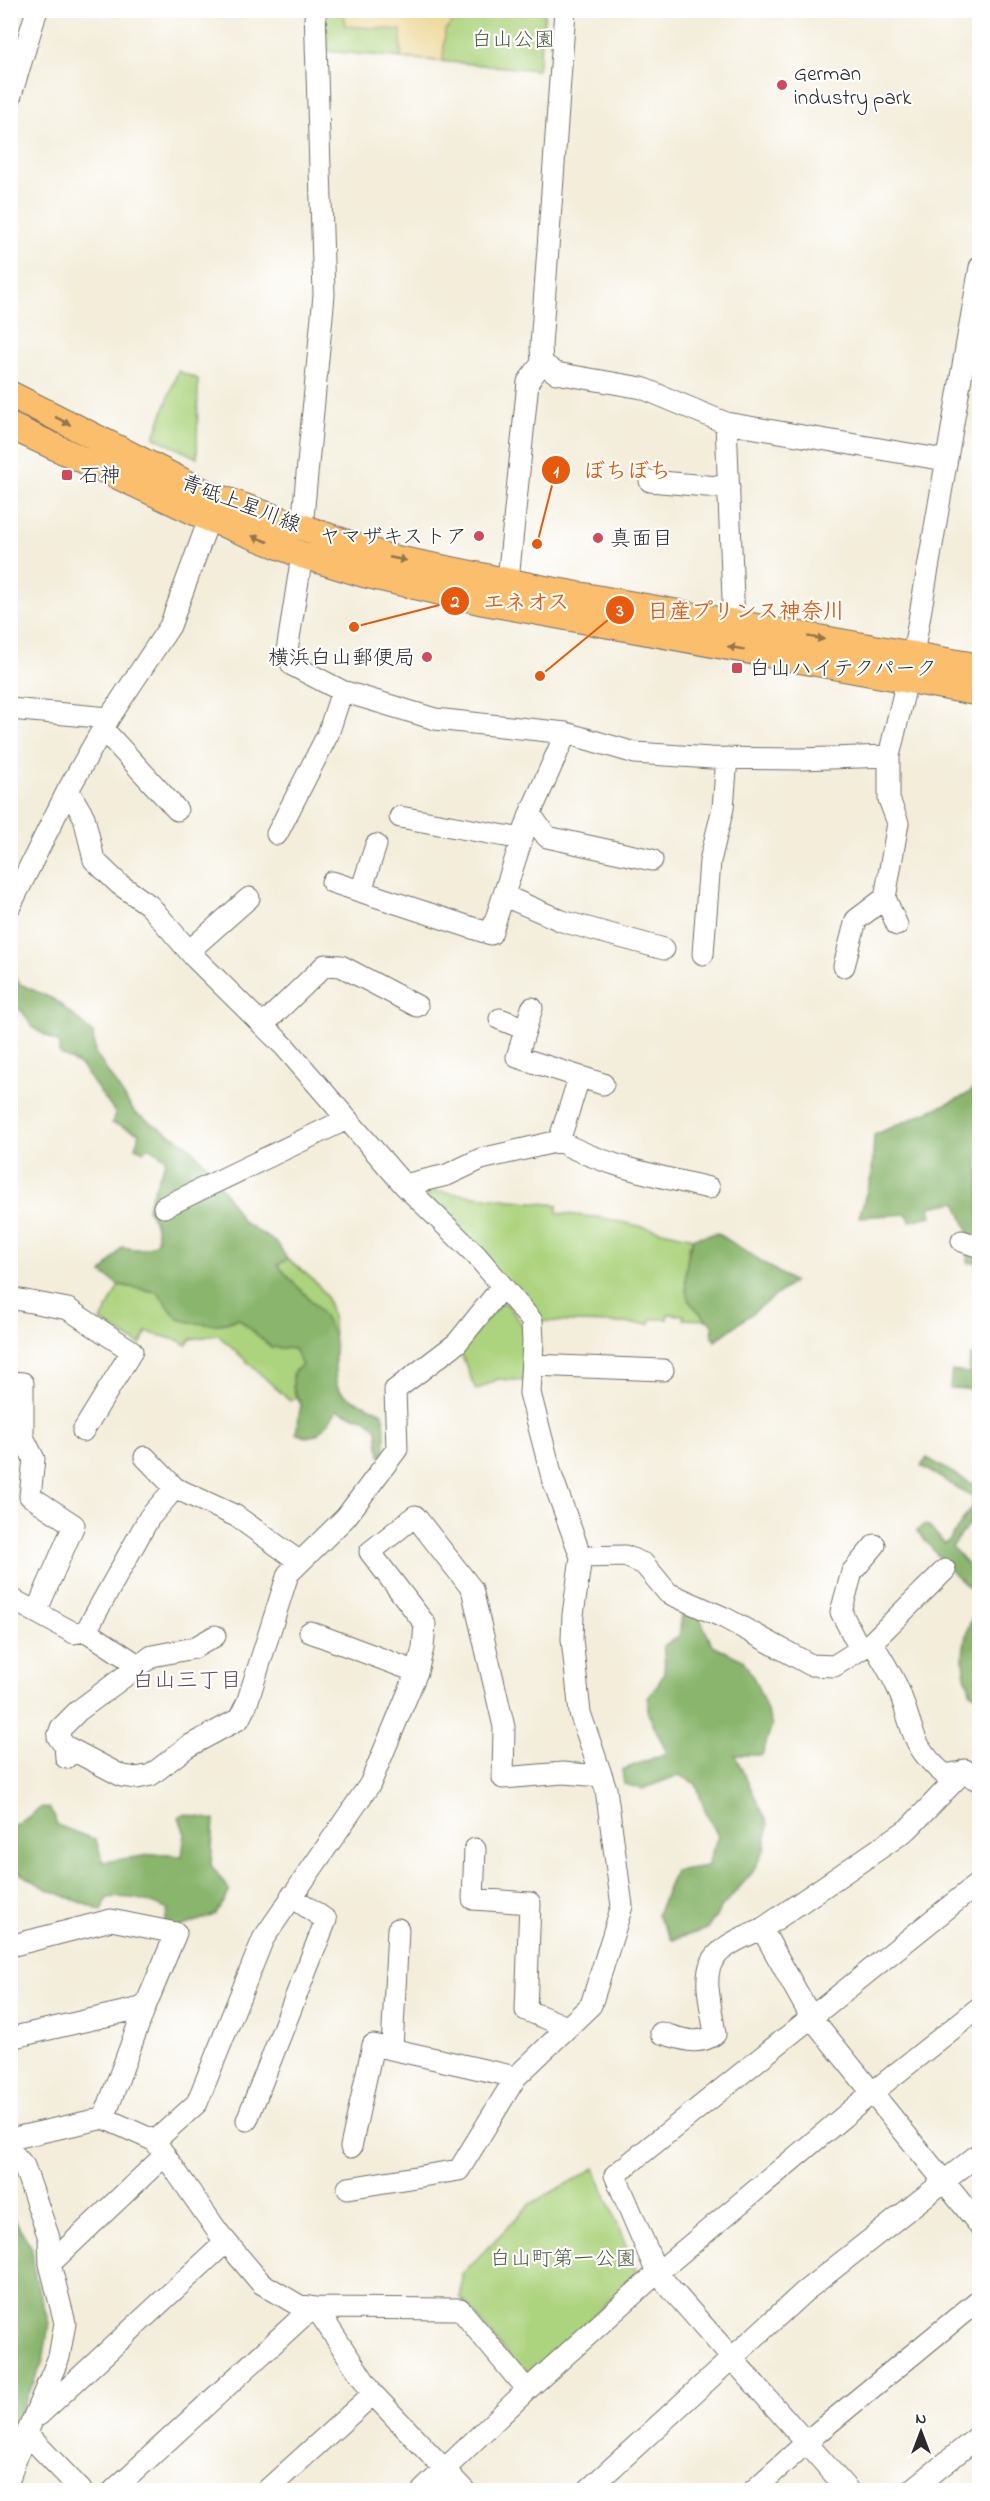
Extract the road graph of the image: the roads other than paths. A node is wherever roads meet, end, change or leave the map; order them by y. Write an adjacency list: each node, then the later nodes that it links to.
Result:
1 (37, 10): 4 (street)
2 (315, 10): 14 (street)
3 (565, 10): 6 (street)
4 (10, 98)
5 (980, 267): 10 (street)
6 (542, 363): 8 (street); 16 (street)
7 (10, 394): 13 (main road, 青砥上星川線, one-way to 13)
8 (726, 423): 10 (street); 12 (street)
9 (10, 426): 13 (main road, 青砥上星川線)
10 (945, 460): 18 (street)
11 (650, 481): 12 (street)
12 (729, 488): 17 (street)
13 (213, 508): 14 (main road, 青砥上星川線); 15 (main road, 青砥上星川線, one-way to 13); 23 (street)
14 (302, 526): 16 (main road, 青砥上星川線, one-way to 16)
15 (302, 555): 18 (main road, 青砥上星川線, one-way to 15); 20 (street)
16 (508, 580): 17 (main road, 青砥上星川線)
17 (734, 624): 18 (main road, 青砥上星川線, one-way to 18)
18 (910, 667): 19 (main road, 青砥上星川線); 21 (main road, 青砥上星川線); 25 (street)
19 (980, 667)
20 (342, 691): 24 (street); 31 (street)
21 (980, 693)
22 (10, 709): 23 (street)
23 (106, 723): 27 (street); 28 (street)
24 (566, 733): 26 (street); 29 (street)
25 (889, 756): 26 (street); 38 (street)
26 (728, 758): 44 (street)
27 (69, 790): 40 (street); 43 (street)
28 (177, 810)
29 (530, 814): 32 (street); 34 (street)
30 (400, 817): 32 (street)
31 (277, 834)
32 (522, 839): 37 (street)
33 (376, 845): 36 (street)
34 (652, 860)
35 (332, 882): 36 (street)
36 (361, 891): 37 (street)
37 (505, 896): 42 (street)
38 (885, 898): 41 (street); 45 (street)
39 (238, 901): 43 (street)
40 (10, 906)
41 (897, 925)
42 (664, 949)
43 (189, 951): 49 (street)
44 (703, 954)
45 (844, 966)
46 (417, 1006): 49 (street)
47 (532, 1008): 50 (street)
48 (500, 1019): 50 (street)
49 (263, 1025): 53 (street)
50 (525, 1029): 51 (street)
51 (579, 1078): 52 (street); 54 (street)
52 (603, 1084)
53 (347, 1119): 55 (street); 57 (street)
54 (560, 1141): 55 (street); 56 (street)
55 (404, 1185): 58 (street)
56 (709, 1188)
57 (164, 1207)
58 (501, 1288): 60 (street); 68 (street)
59 (10, 1298): 63 (street)
60 (532, 1365): 61 (street); 67 (street)
61 (663, 1370)
62 (10, 1382): 71 (street)
63 (83, 1431)
64 (145, 1456): 65 (street)
65 (176, 1488): 68 (street); 72 (street)
66 (875, 1545): 75 (street)
67 (581, 1557): 75 (street); 79 (street)
68 (300, 1562): 76 (street)
69 (945, 1570): 75 (street)
70 (10, 1598): 71 (street)
71 (36, 1612): 72 (street)
72 (86, 1631): 76 (street)
73 (310, 1632): 77 (street)
74 (215, 1636): 76 (street)
75 (866, 1645): 78 (street)
76 (138, 1665)
77 (417, 1672): 79 (street); 82 (street)
78 (973, 1773): 84 (street)
79 (602, 1776): 89 (street)
80 (475, 1849): 89 (street)
81 (980, 1882): 88 (street)
82 (291, 1896): 96 (street); 99 (street)
83 (398, 1929): 92 (street)
84 (762, 1929): 88 (street); 90 (street)
85 (10, 1946): 86 (street)
86 (145, 2007): 91 (street); 95 (street)
87 (980, 2007): 94 (street)
88 (811, 2017): 94 (street); 107 (street)
89 (567, 2027): 93 (street)
90 (661, 2032)
91 (10, 2038)
92 (392, 2049): 93 (street); 98 (street)
93 (516, 2077): 103 (street)
94 (873, 2092): 102 (street); 107 (street)
95 (104, 2118): 97 (street); 99 (street)
96 (248, 2120)
97 (10, 2139)
98 (351, 2147)
99 (160, 2148): 105 (street); 106 (street)
100 (10, 2150): 106 (street)
101 (980, 2153): 102 (street)
102 (944, 2181): 104 (street); 110 (street)
103 (348, 2187)
104 (980, 2226)
105 (226, 2242): 109 (street); 113 (street)
106 (50, 2265): 113 (street)
107 (657, 2273): 110 (street); 111 (street)
108 (980, 2299): 115 (street)
109 (316, 2308): 111 (street); 112 (street); 119 (street)
110 (731, 2358): 115 (street); 123 (street)
111 (527, 2390): 116 (street)
112 (372, 2394): 116 (street); 120 (street)
113 (30, 2427): 117 (street); 118 (street)
114 (980, 2435): 126 (street)
115 (806, 2444): 124 (street); 125 (street)
116 (446, 2470): 121 (street); 122 (street)
117 (10, 2477)
118 (81, 2490)
119 (114, 2490)
120 (267, 2490)
121 (423, 2490)
122 (464, 2490)
123 (588, 2490)
124 (754, 2490)
125 (848, 2490)
126 (912, 2490)

